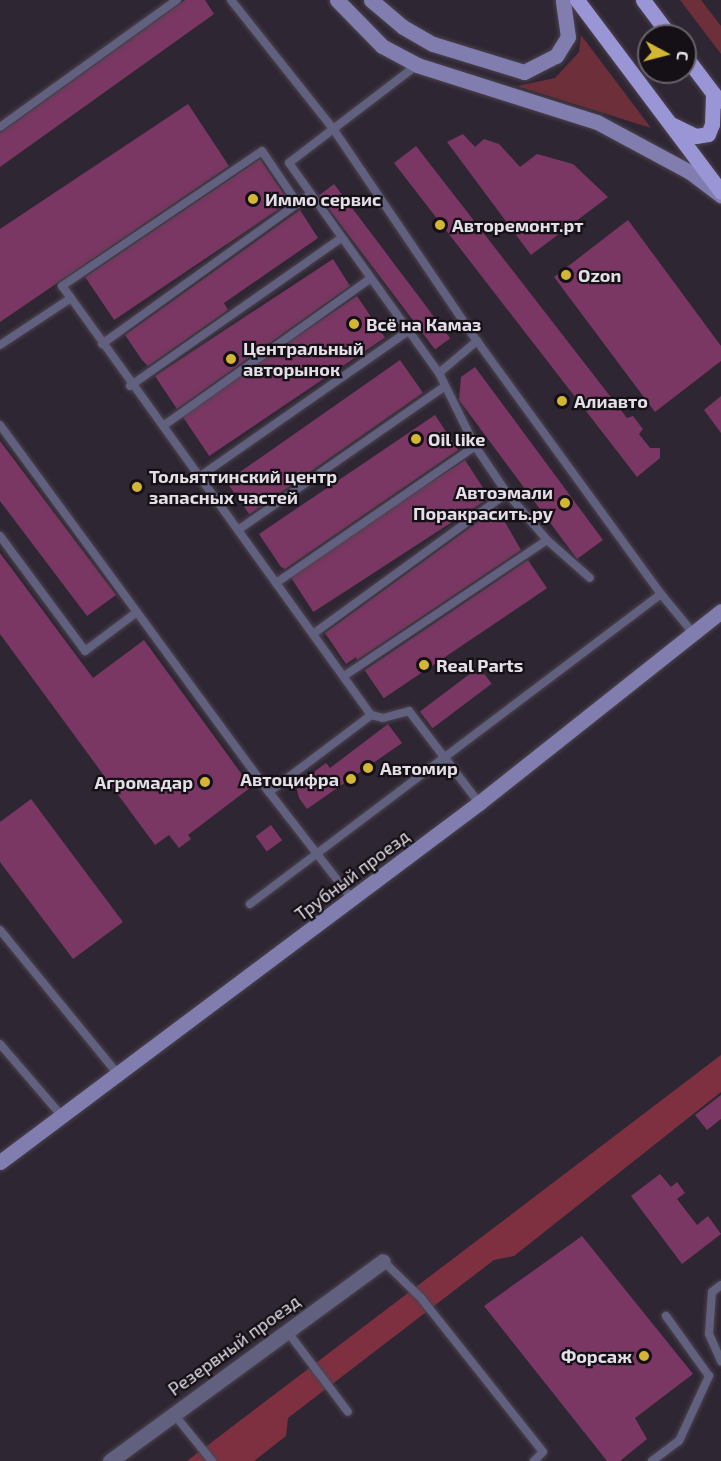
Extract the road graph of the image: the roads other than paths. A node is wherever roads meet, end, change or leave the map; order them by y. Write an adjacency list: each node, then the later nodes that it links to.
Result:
1 (177, 0): 13 (lane)
2 (231, 0): 14 (lane)
3 (337, 0): 9 (street)
4 (371, 0): 5 (street)
5 (563, 0)
6 (577, 0): 12 (main road)
7 (643, 0): 8 (main road)
8 (661, 24)
9 (417, 65): 14 (lane); 15 (street)
10 (697, 71): 11 (main road)
11 (716, 94): 12 (main road)
12 (670, 124): 15 (main road)
13 (0, 127)
14 (334, 130): 16 (lane); 22 (lane)
15 (721, 193)
16 (311, 194): 17 (lane); 18 (lane)
17 (298, 204): 20 (lane); 23 (lane)
18 (341, 238): 19 (lane); 26 (lane)
19 (370, 279): 21 (lane); 29 (lane)
20 (71, 298): 23 (lane); 24 (lane)
21 (408, 331): 25 (lane); 31 (lane)
22 (477, 341): 25 (lane); 38 (lane)
23 (102, 344): 26 (lane)
24 (0, 345)
25 (439, 373): 27 (lane)
26 (130, 386): 29 (lane)
27 (445, 386): 30 (lane); 33 (lane)
28 (0, 425): 40 (lane)
29 (163, 426): 31 (lane)
30 (475, 446): 32 (lane); 37 (lane)
31 (199, 477): 33 (lane)
32 (507, 494): 35 (lane); 42 (lane)
33 (238, 530): 37 (lane)
34 (0, 536): 40 (lane)
35 (547, 540): 36 (lane); 43 (lane)
36 (590, 578)
37 (276, 583): 42 (lane)
38 (661, 594): 41 (lane); 45 (lane)
39 (721, 611): 41 (street, Трубный проезд)
40 (137, 612): 46 (lane)
41 (693, 633): 47 (street, Трубный проезд)
42 (313, 634): 43 (lane)
43 (344, 676): 44 (lane)
44 (371, 715): 45 (lane); 46 (lane)
45 (443, 757): 47 (lane); 48 (lane)
46 (269, 792): 48 (lane)
47 (479, 803): 49 (street, Трубный проезд)
48 (317, 854): 49 (lane); 50 (lane)
49 (352, 899): 53 (street, Трубный проезд)
50 (250, 904)
51 (0, 930): 53 (lane)
52 (0, 1044): 54 (lane)
53 (118, 1074): 54 (street, Трубный проезд)
54 (62, 1116): 55 (street, Трубный проезд)
55 (0, 1162)
56 (382, 1261): 59 (street, Резервный проезд); 65 (lane)
57 (721, 1285): 60 (lane)
58 (666, 1316): 66 (lane)
59 (287, 1331): 61 (lane); 62 (street, Резервный проезд)
60 (721, 1361)
61 (348, 1412)
62 (173, 1413): 63 (street, Резервный проезд); 64 (lane)
63 (110, 1461)
64 (212, 1461)
65 (534, 1461)
66 (652, 1461)

